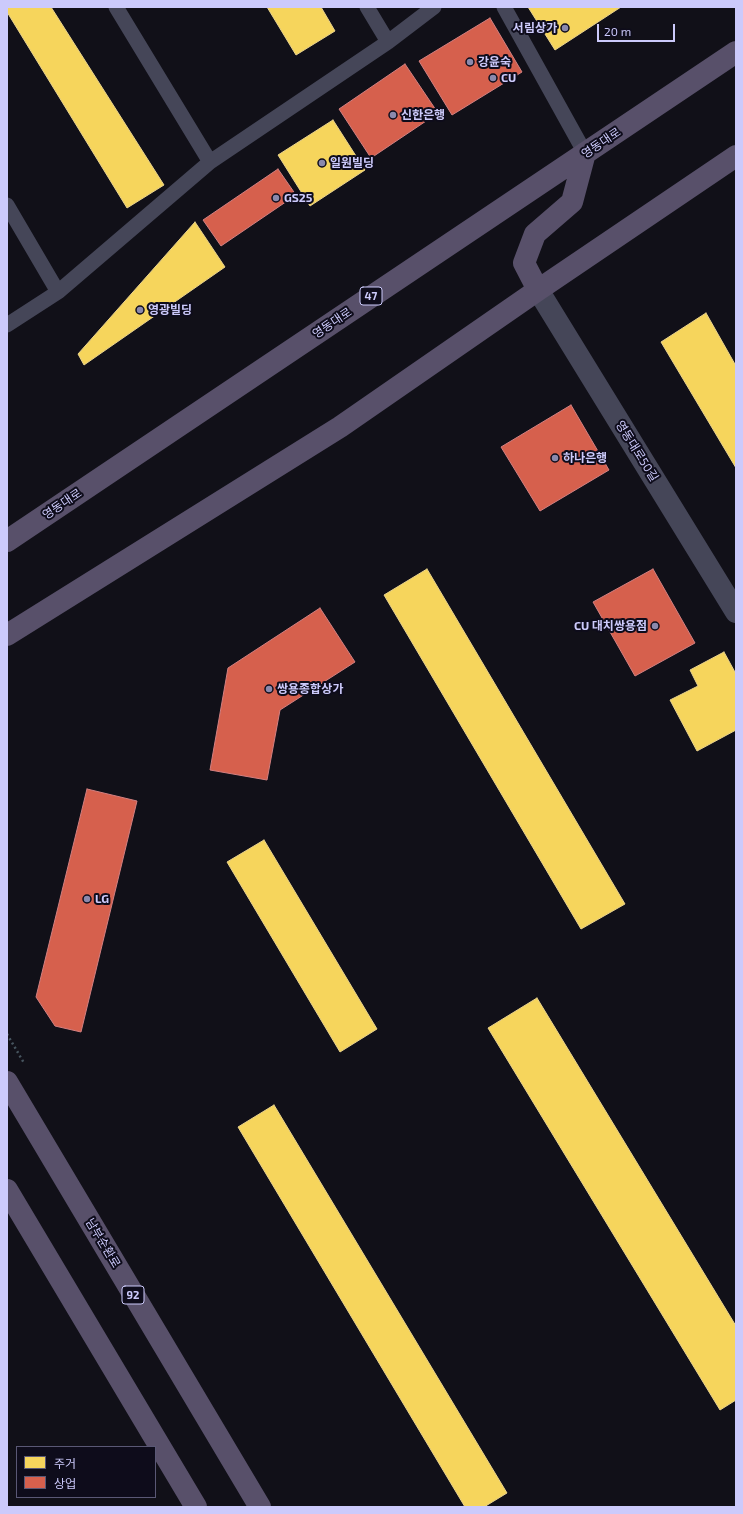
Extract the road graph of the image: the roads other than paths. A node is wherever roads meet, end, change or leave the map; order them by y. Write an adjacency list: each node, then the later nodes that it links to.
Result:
1 (116, 7): 9 (lane)
2 (367, 7): 5 (lane)
3 (434, 7): 5 (lane)
4 (504, 7): 7 (lane)
5 (388, 42): 9 (lane)
6 (736, 52): 7 (main road, 영동대로 / 47)
7 (585, 153): 11 (main road); 14 (main road, 영동대로 / 47)
8 (736, 156): 11 (main road)
9 (210, 162): 12 (lane)
10 (7, 205): 12 (lane)
11 (538, 290): 15 (street, 영동대로50길); 16 (main road)
12 (58, 292): 13 (lane)
13 (7, 325)
14 (7, 541)
15 (736, 612)
16 (7, 636)
17 (7, 1082): 20 (main road, 남부순환로 / 92)
18 (7, 1190): 19 (main road)
19 (196, 1507)
20 (260, 1507)

